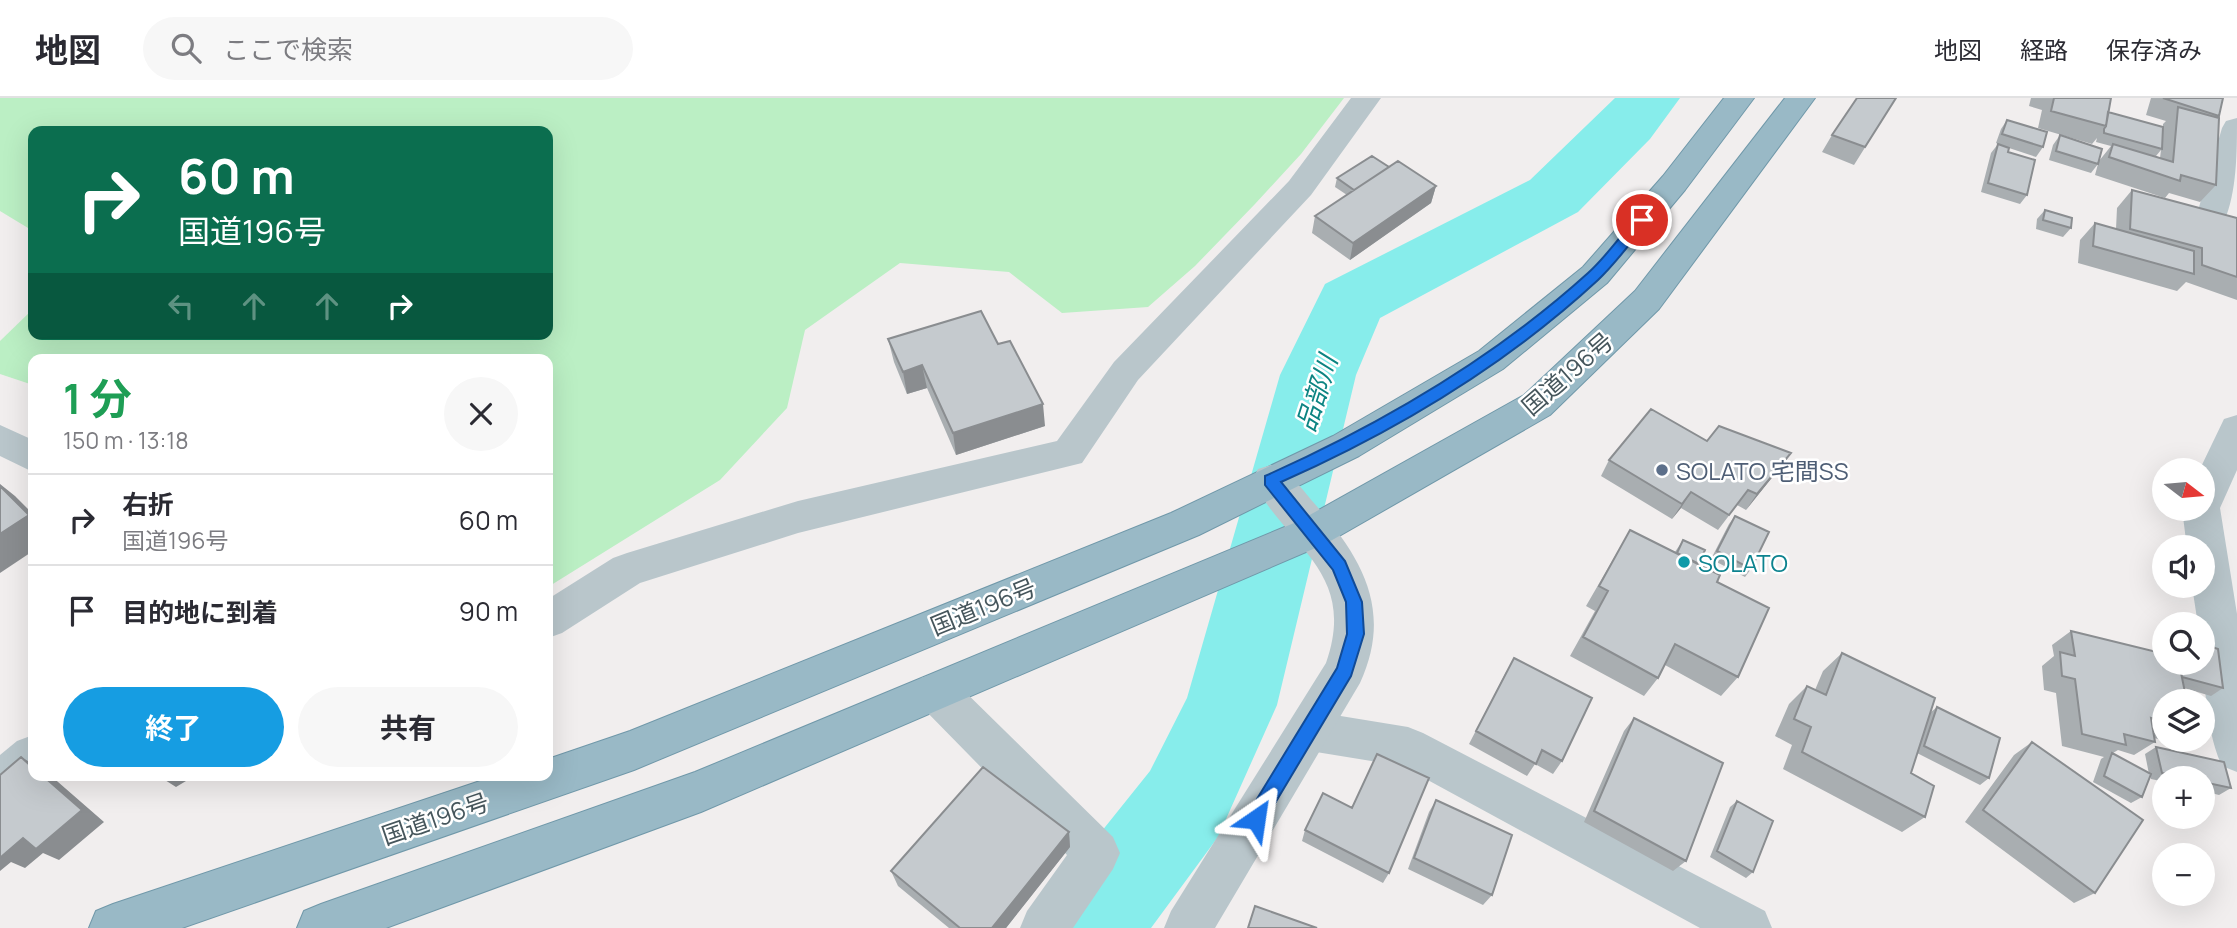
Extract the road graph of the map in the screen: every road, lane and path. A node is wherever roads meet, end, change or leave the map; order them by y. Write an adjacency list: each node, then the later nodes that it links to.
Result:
1 (1366, 98): 13 (street)
2 (1739, 98): 10 (highway, 国道196号)
3 (1800, 98): 12 (highway, 国道196号)
4 (2237, 128): 5 (street)
5 (2213, 214)
6 (2237, 429): 9 (street)
7 (0, 439): 8 (street)
8 (28, 454)
9 (2216, 475)
10 (1271, 480): 12 (street); 18 (highway, 国道196号)
11 (2203, 522): 16 (street)
12 (1323, 534): 14 (highway, 国道196号); 15 (street)
13 (553, 617)
14 (936, 692): 22 (highway, 国道196号); 23 (street)
15 (1310, 731): 24 (street); 25 (street)
16 (2237, 752)
17 (28, 760): 20 (street)
18 (553, 778)
19 (543, 781): 21 (highway, 国道196号)
20 (0, 783)
21 (113, 928)
22 (321, 928)
23 (1044, 928)
24 (1188, 928)
25 (1748, 928)

